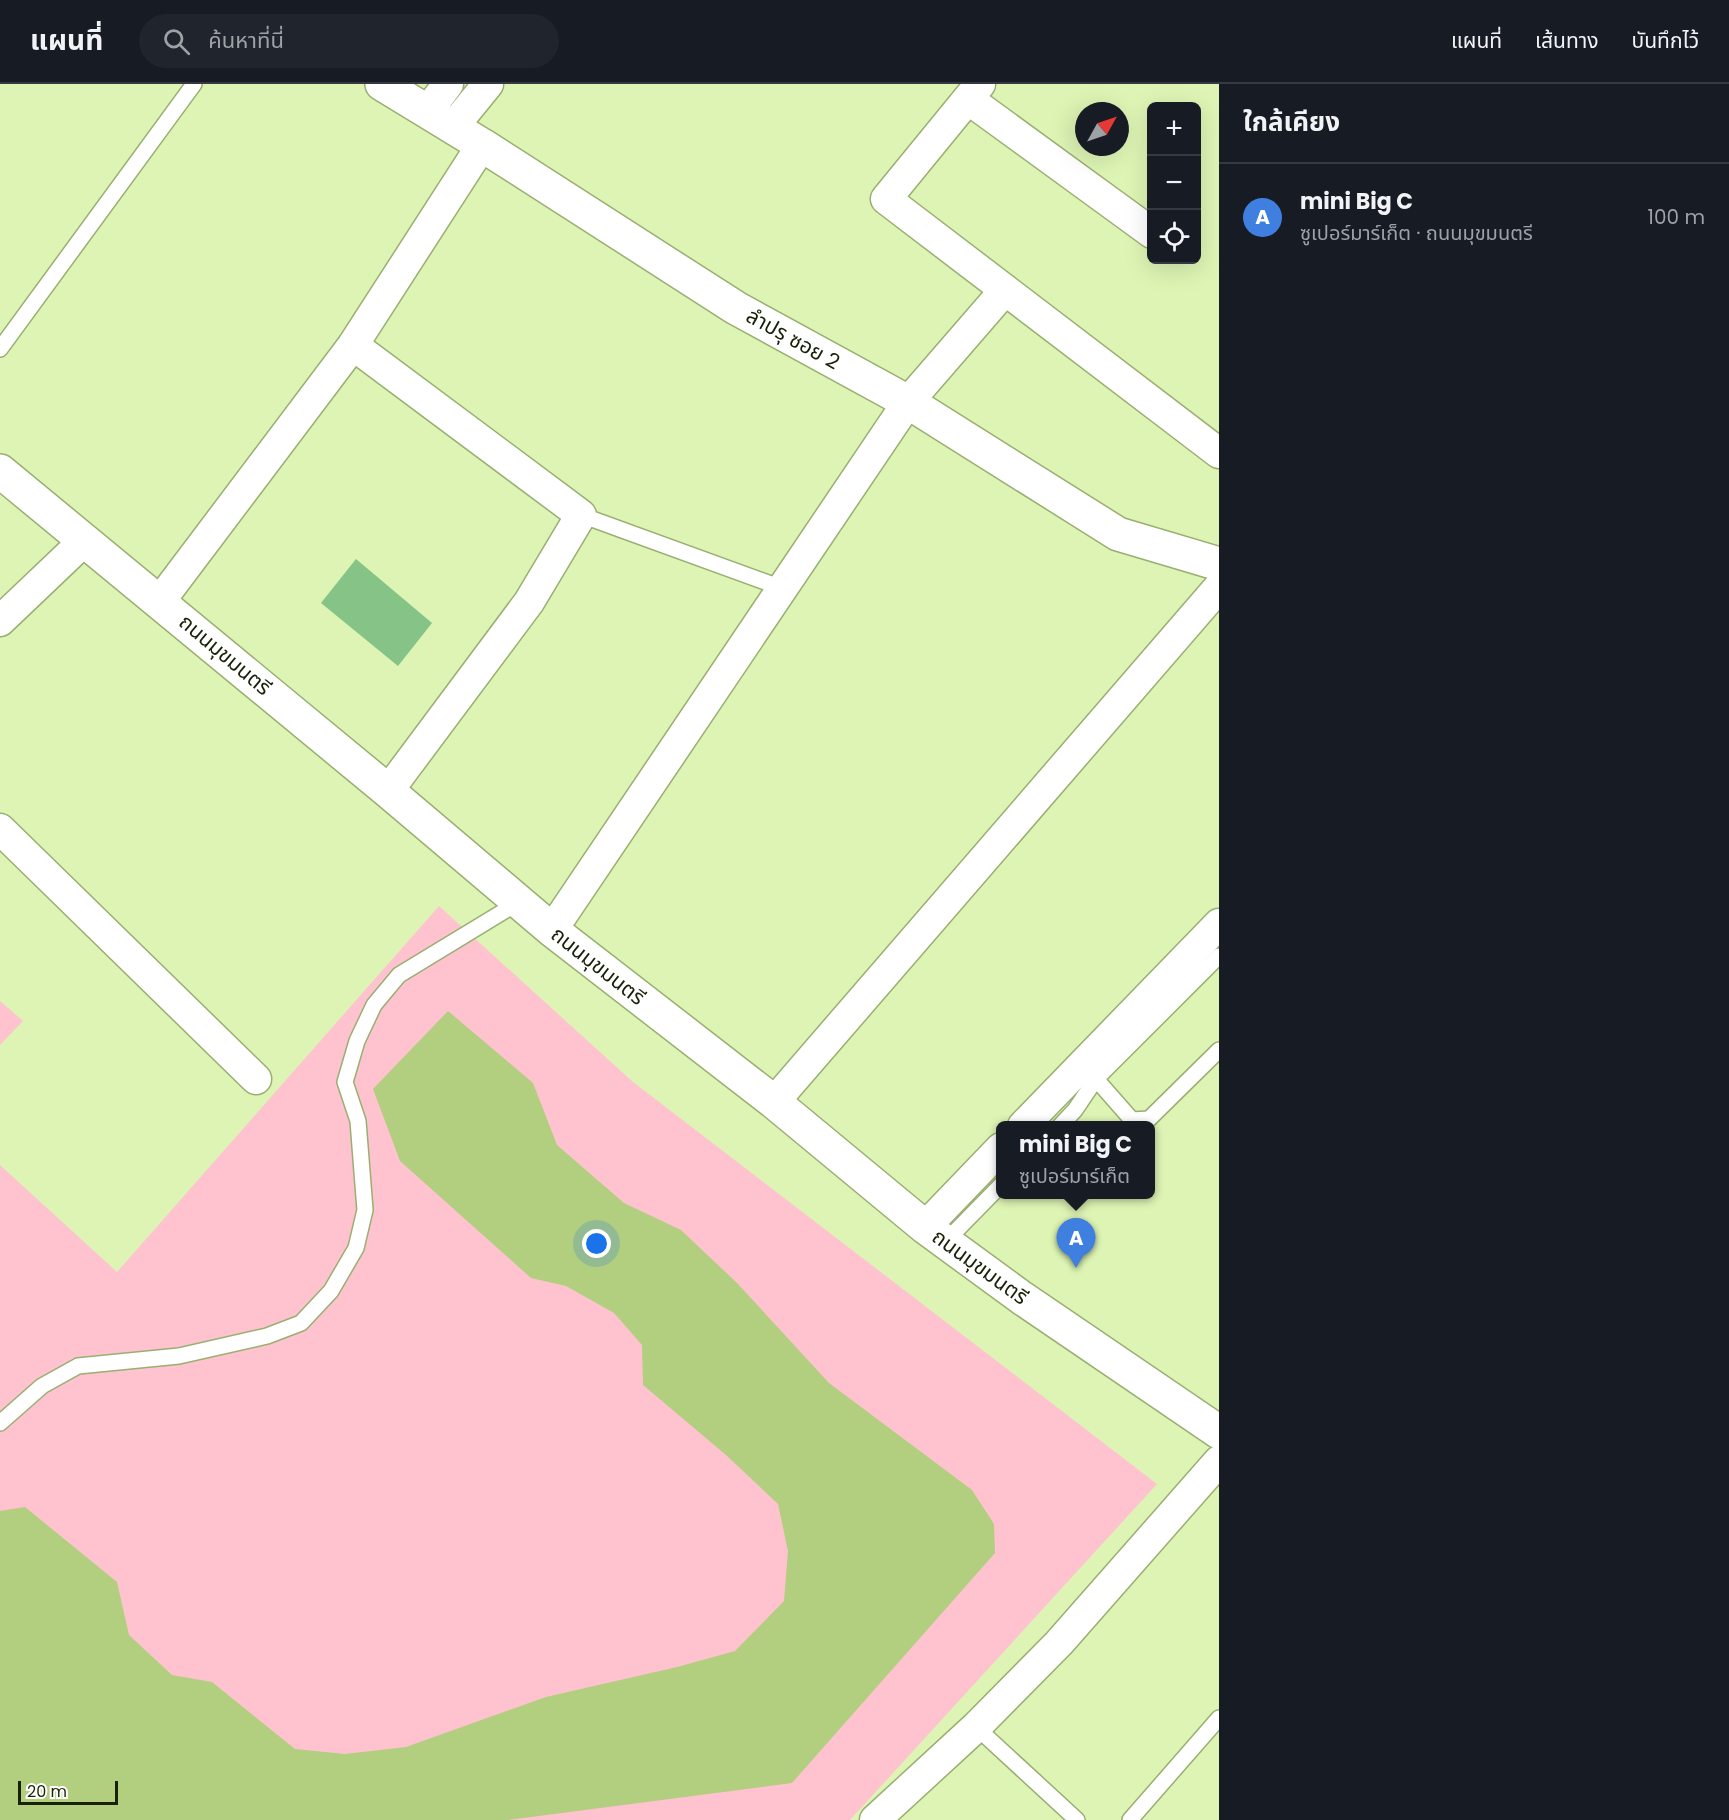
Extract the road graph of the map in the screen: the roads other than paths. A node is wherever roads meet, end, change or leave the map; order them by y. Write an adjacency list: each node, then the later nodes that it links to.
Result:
1 (194, 84): 11 (lane)
2 (382, 84): 6 (main road, ลำปรุ ซอย 2)
3 (448, 84): 6 (street)
4 (488, 84): 6 (street)
5 (974, 91): 8 (street); 9 (street)
6 (440, 119): 7 (main road, ลำปรุ ซอย 2)
7 (482, 145): 10 (street); 12 (main road, ลำปรุ ซอย 2)
8 (1147, 229)
9 (1005, 290): 12 (street); 13 (street)
10 (353, 345): 15 (street); 20 (street)
11 (0, 349)
12 (908, 402): 17 (main road, ลำปรุ ซอย 2); 19 (street)
13 (1219, 453)
14 (0, 471): 16 (main road, ถนนมุขมนตรี)
15 (581, 515): 19 (lane); 22 (street)
16 (85, 540): 20 (main road, ถนนมุขมนตรี); 21 (street)
17 (1219, 564)
18 (1219, 587): 31 (street)
19 (782, 588): 26 (street)
20 (160, 601): 22 (main road, ถนนมุขมนตรี)
21 (0, 621)
22 (388, 790): 24 (main road, ถนนมุขมนตรี)
23 (0, 829): 30 (street)
24 (519, 902): 26 (main road, ถนนมุขมนตรี); 37 (lane)
25 (1219, 924): 32 (street)
26 (552, 930): 31 (main road, ถนนมุขมนตรี)
27 (1219, 956): 29 (lane)
28 (1219, 1050): 29 (lane)
29 (1096, 1078): 33 (lane)
30 (256, 1079)
31 (774, 1102): 36 (main road, ถนนมุขมนตรี)
32 (1027, 1121)
33 (1064, 1121)
34 (996, 1155): 36 (street)
35 (996, 1189): 36 (lane)
36 (935, 1234): 38 (main road, ถนนมุขมนตรี)
37 (0, 1423)
38 (1219, 1432)
39 (1219, 1461): 41 (street)
40 (1219, 1718): 44 (lane)
41 (976, 1727): 42 (street); 43 (lane)
42 (875, 1820)
43 (1077, 1820)
44 (1130, 1820)

